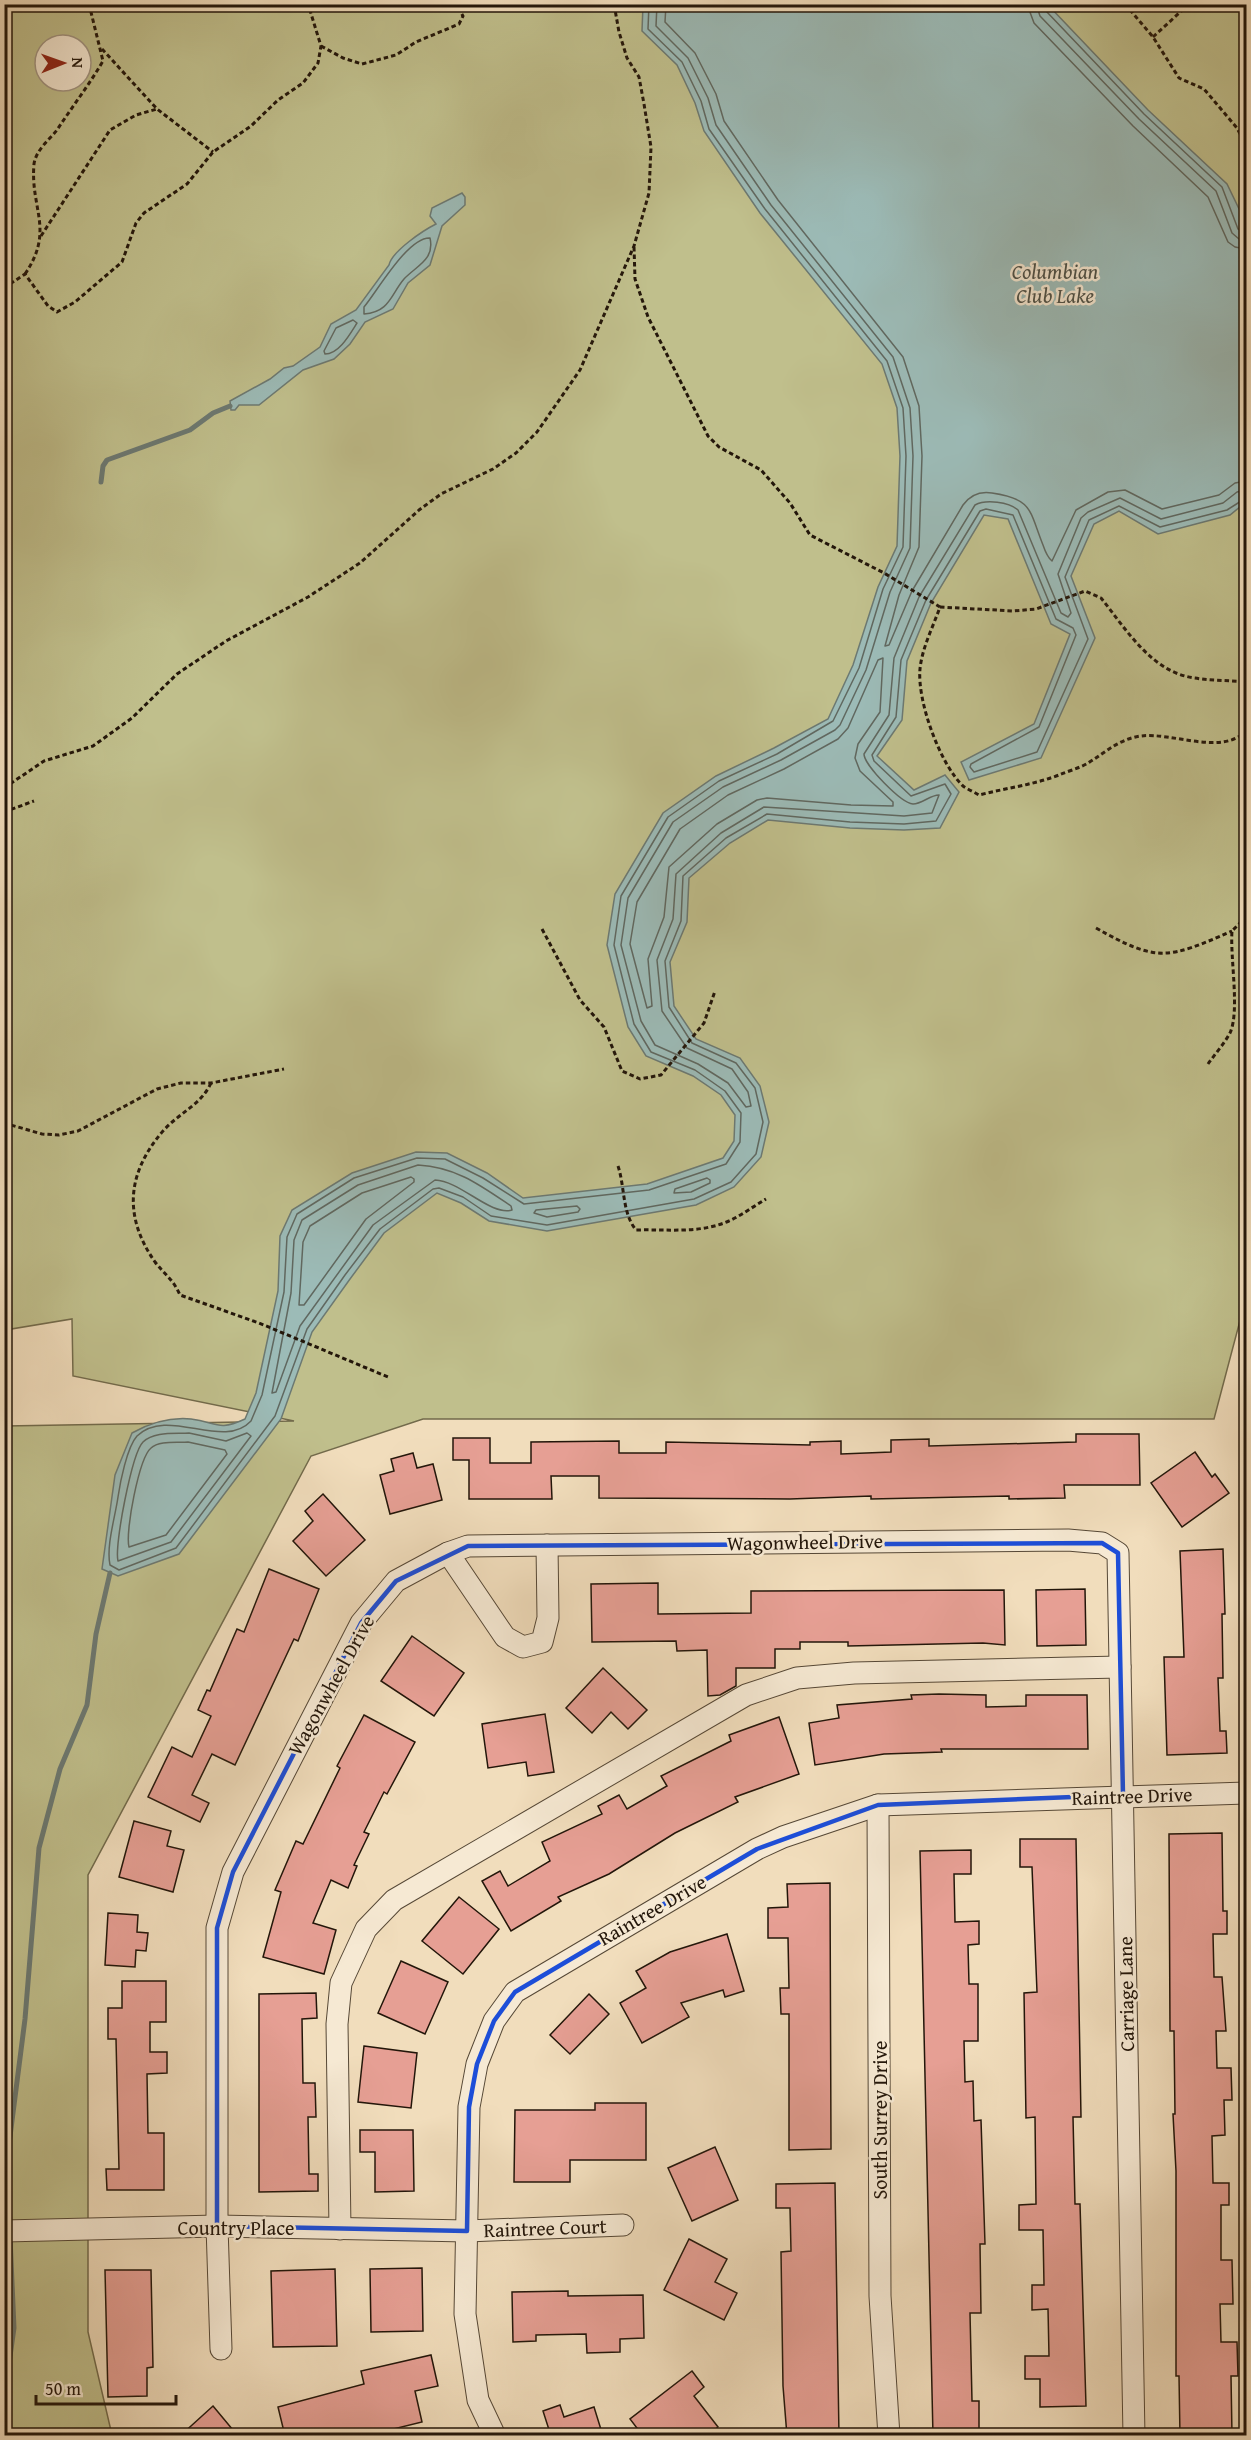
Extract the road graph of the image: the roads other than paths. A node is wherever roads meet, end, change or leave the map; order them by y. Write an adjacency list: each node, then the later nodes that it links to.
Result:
1 (547, 1545): 2 (street, Wagonwheel Drive); 2 (street); 3 (street, Wagonwheel Drive)
2 (448, 1553): 9 (street, Wagonwheel Drive)
3 (1118, 1553): 4 (street, Carriage Lane)
4 (1120, 1667): 6 (street, Carriage Lane); 10 (street)
5 (1246, 1793): 6 (street, Raintree Drive)
6 (1123, 1795): 7 (street, Raintree Drive); 16 (street, Carriage Lane)
7 (878, 1805): 12 (street, Raintree Drive); 15 (street, South Surrey Drive)
8 (623, 2224): 12 (street, Raintree Court)
9 (217, 2226): 10 (street, Country Place); 11 (street, Country Place); 13 (street, Wagonwheel Drive)
10 (340, 2229): 12 (street, Country Place)
11 (4, 2231)
12 (467, 2231): 14 (street, Raintree Drive)
13 (221, 2349)
14 (495, 2436)
15 (889, 2436)
16 (1134, 2436)

